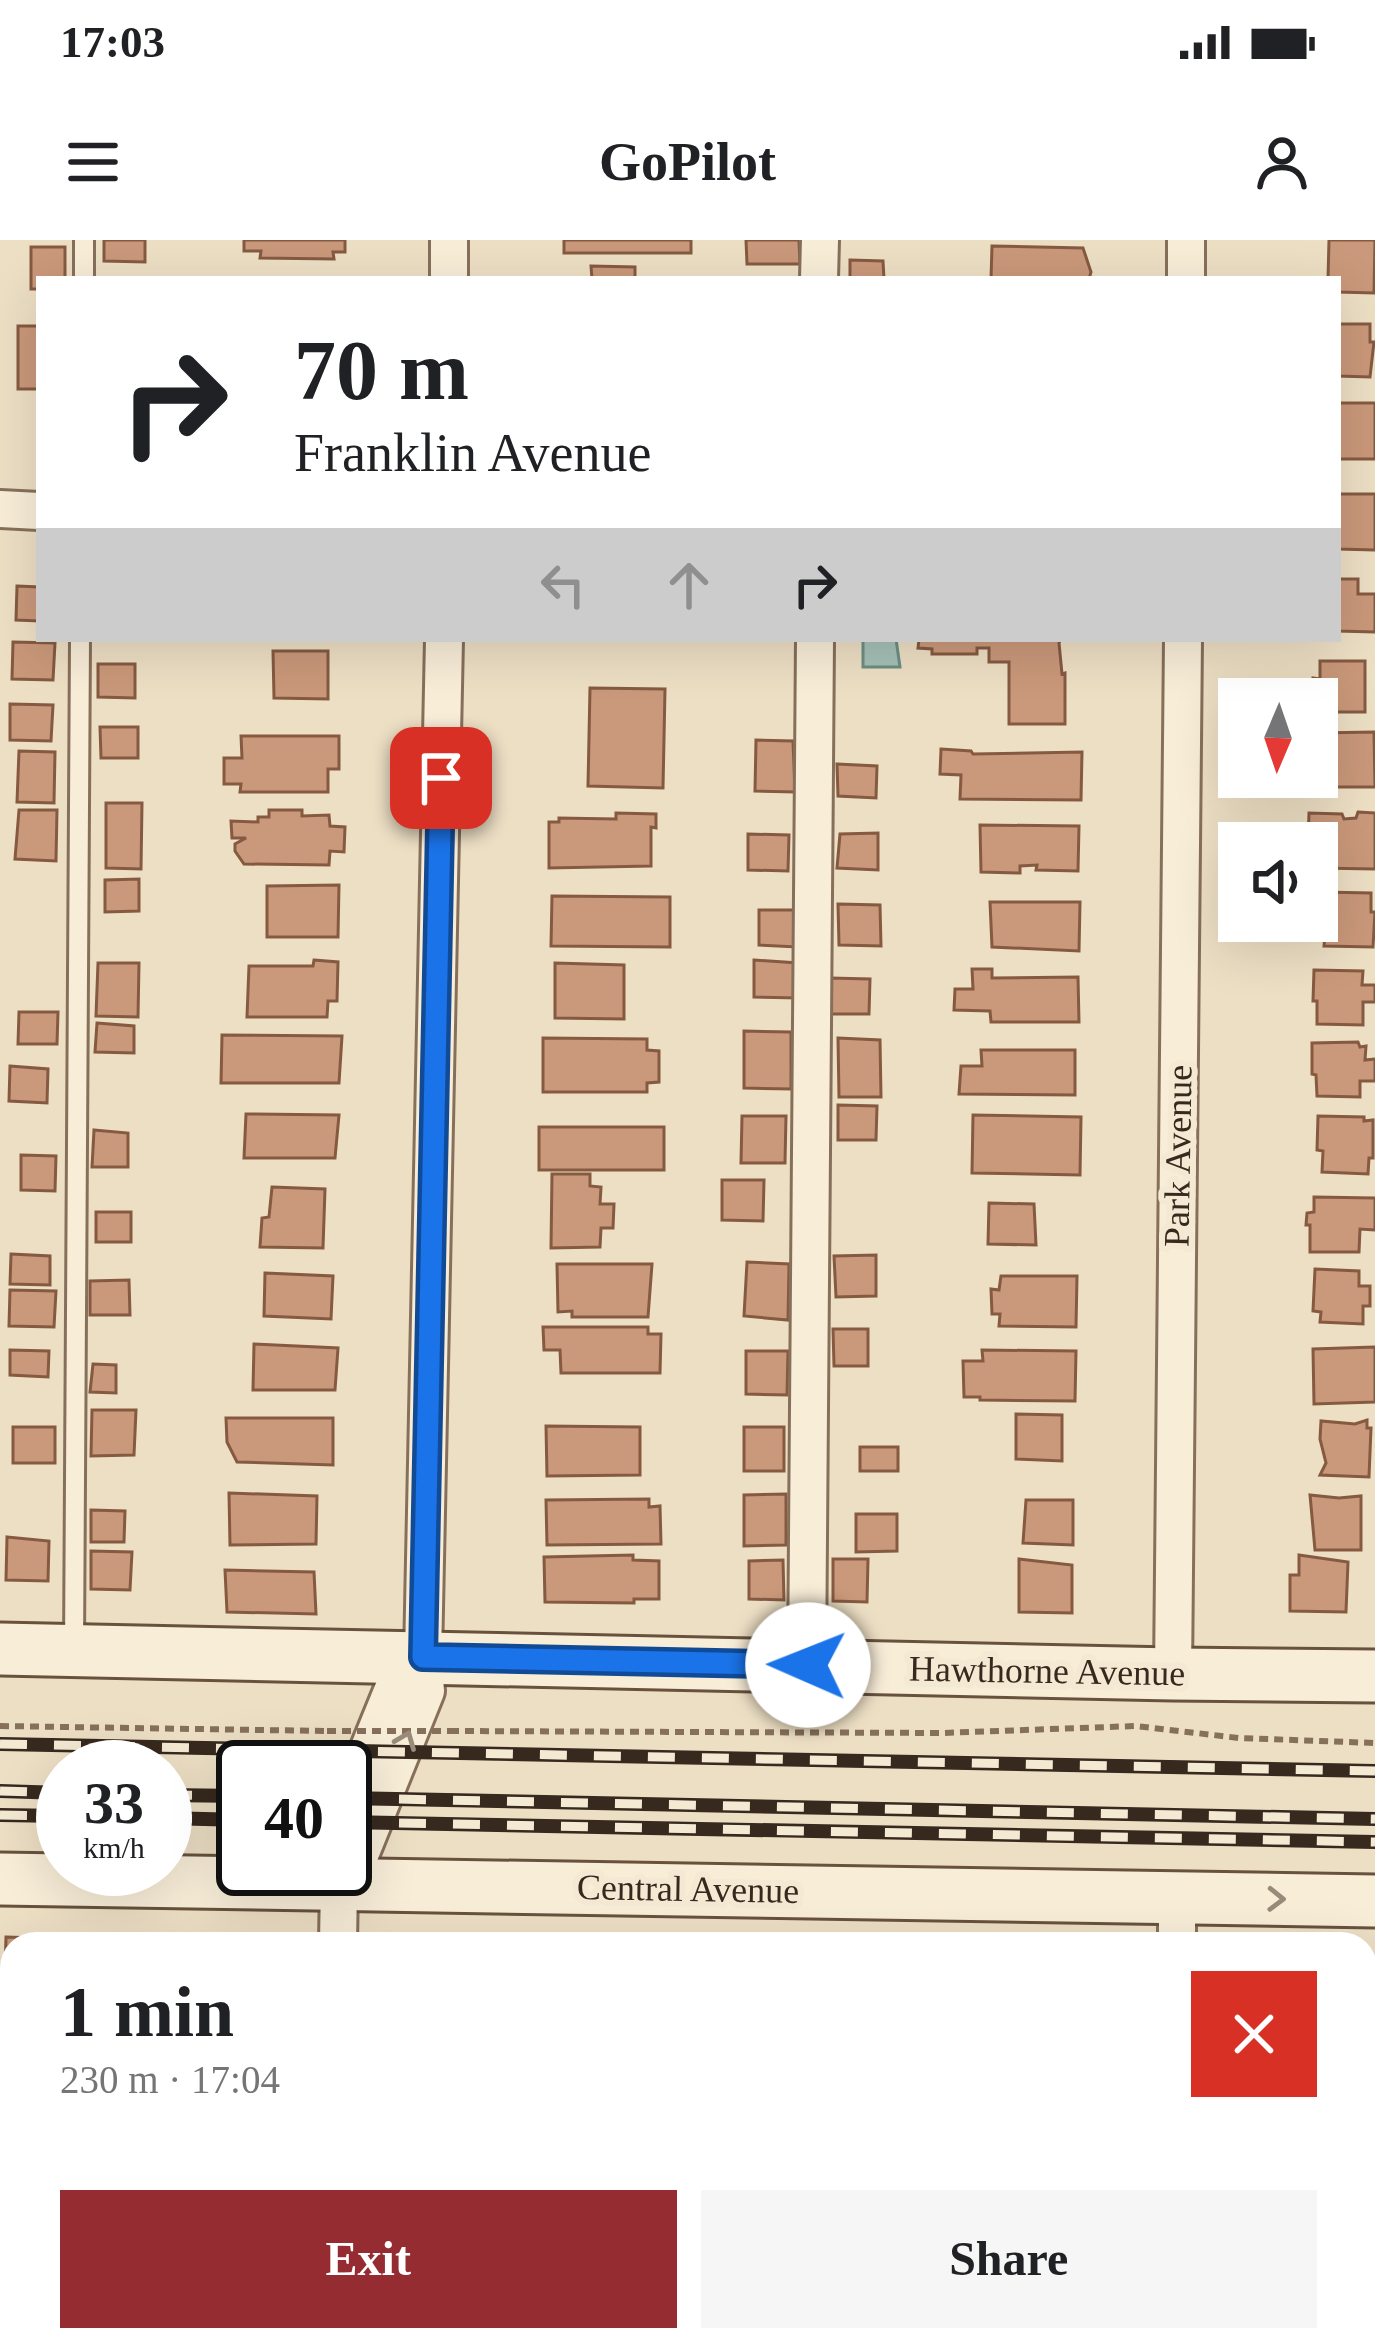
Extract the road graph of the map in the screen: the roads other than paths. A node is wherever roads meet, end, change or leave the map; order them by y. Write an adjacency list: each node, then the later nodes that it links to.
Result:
1 (84, 240): 5 (lane)
2 (449, 240): 6 (street)
3 (820, 240): 7 (street)
4 (1186, 240): 8 (street)
5 (84, 276)
6 (449, 276)
7 (819, 276)
8 (1186, 276)
9 (0, 509): 10 (street)
10 (36, 511)
11 (80, 642): 16 (lane)
12 (444, 642): 17 (street)
13 (814, 642): 18 (street)
14 (1183, 642): 19 (street, Park Avenue)
15 (0, 1649): 16 (street, Hawthorne Avenue)
16 (74, 1651): 17 (street, Hawthorne Avenue)
17 (423, 1657): 18 (street, Hawthorne Avenue); 21 (street); 22 (street, one-way to 17)
18 (808, 1665): 19 (street, Hawthorne Avenue)
19 (1173, 1674): 20 (street, Hawthorne Avenue)
20 (1375, 1676)
21 (372, 1741)
22 (372, 1825)
23 (216, 1877): 25 (street, Central Avenue)
24 (372, 1878): 28 (street, Central Avenue)
25 (0, 1879)
26 (337, 1896): 29 (street)
27 (1375, 1901): 28 (street, Central Avenue, one-way to 27)
28 (1177, 1921)
29 (338, 1932)

